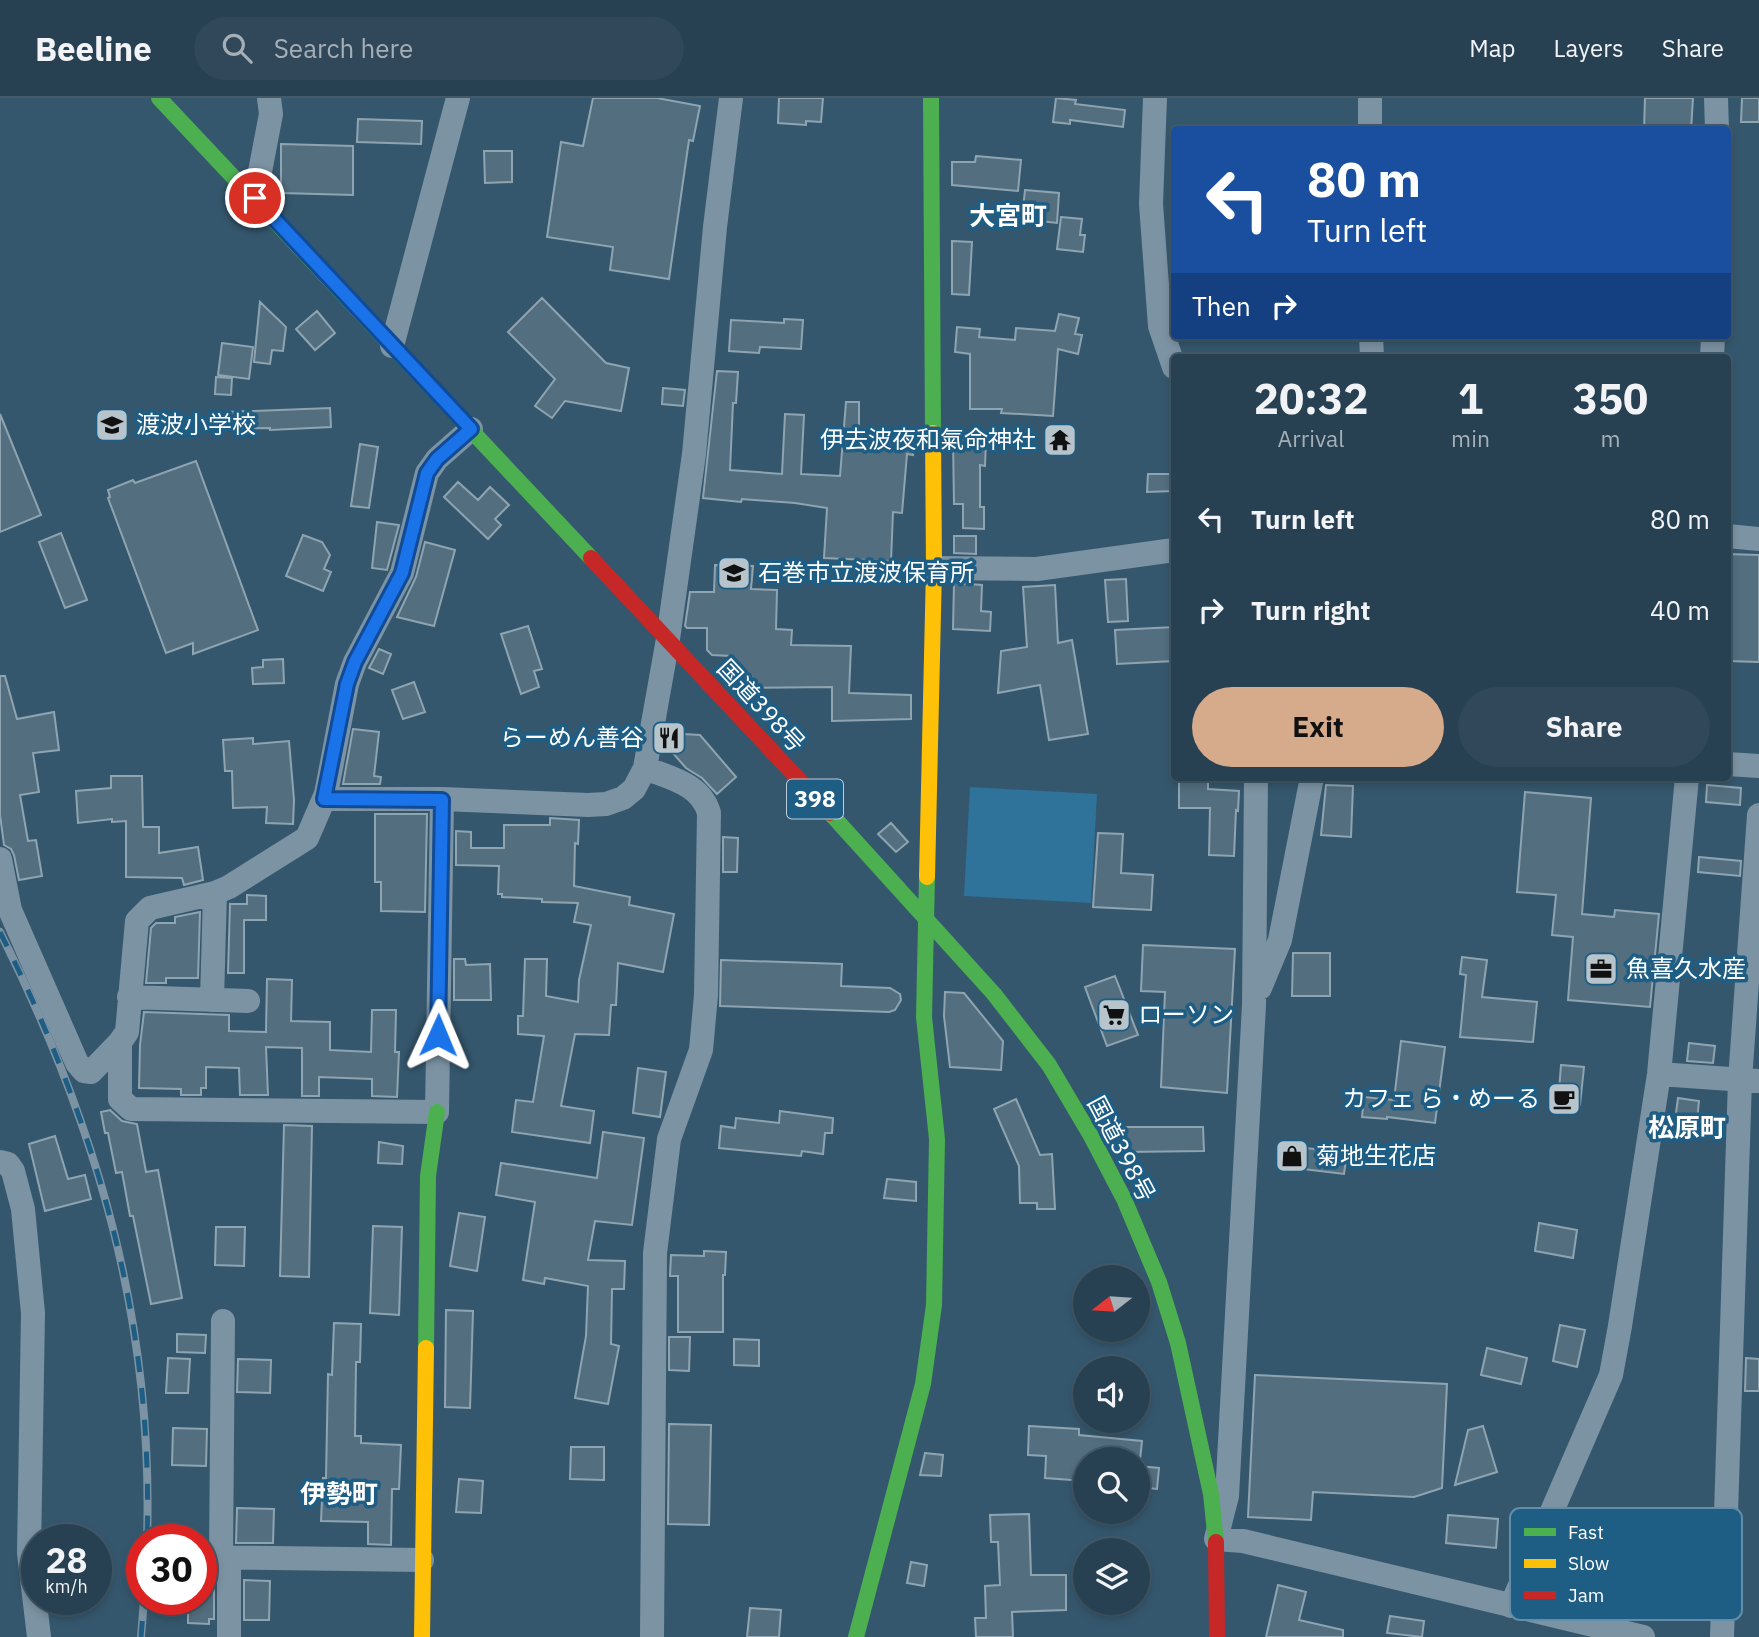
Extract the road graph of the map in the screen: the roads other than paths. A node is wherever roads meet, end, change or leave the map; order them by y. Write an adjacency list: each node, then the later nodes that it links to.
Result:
1 (159, 98): 11 (main road, 国道398号 / 398)
2 (269, 98): 11 (street)
3 (458, 98): 12 (street)
4 (731, 98): 19 (street)
5 (931, 98): 18 (main road)
6 (1155, 98): 13 (street)
7 (1370, 98): 9 (street)
8 (1716, 98): 10 (street)
9 (1370, 126)
10 (1717, 126)
11 (255, 198): 12 (main road, 国道398号 / 398)
12 (392, 346): 14 (main road, 国道398号 / 398)
13 (1171, 358)
14 (471, 429): 19 (main road, 国道398号 / 398); 26 (street)
15 (1731, 536): 16 (street)
16 (1759, 538)
17 (1171, 550): 18 (street)
18 (934, 568): 31 (main road)
19 (668, 639): 22 (street); 31 (main road, 国道398号 / 398)
20 (1731, 764): 21 (street)
21 (1759, 765)
22 (645, 768): 27 (street); 52 (street)
23 (1256, 781): 35 (street)
24 (1311, 781): 35 (street)
25 (1687, 781): 37 (street)
26 (324, 799): 27 (street); 30 (street)
27 (442, 800): 39 (street)
28 (1759, 815): 38 (street)
29 (0, 859): 36 (street)
30 (215, 893): 32 (street); 33 (street)
31 (928, 919): 44 (main road, 国道398号 / 398); 53 (main road)
32 (129, 997): 33 (street); 36 (street)
33 (212, 1000): 34 (street)
34 (248, 1001)
35 (1254, 1005): 44 (street)
36 (120, 1042): 39 (street)
37 (1659, 1074): 38 (street); 42 (street)
38 (1750, 1080): 43 (street)
39 (437, 1112): 46 (main road)
40 (0, 1162): 49 (street)
41 (223, 1321): 45 (street)
42 (1553, 1508)
43 (1728, 1508)
44 (1216, 1539): 47 (street); 54 (main road, 国道398号 / 398)
45 (217, 1557): 46 (street); 50 (street)
46 (422, 1560): 51 (main road)
47 (1510, 1606)
48 (1571, 1620): 55 (street)
49 (39, 1637)
50 (229, 1637)
51 (422, 1637)
52 (652, 1637)
53 (856, 1637)
54 (1217, 1637)
55 (1643, 1637)

